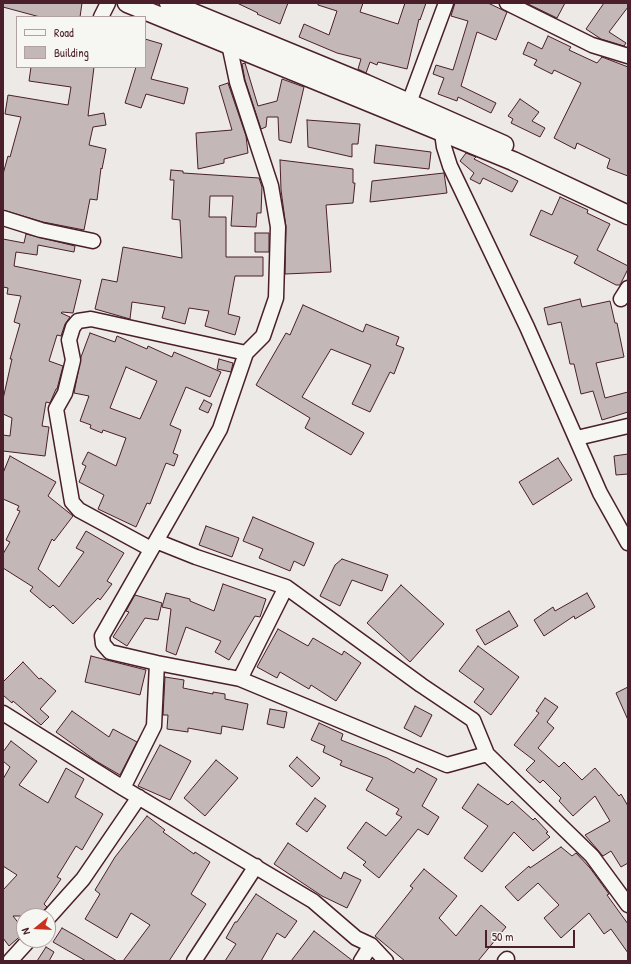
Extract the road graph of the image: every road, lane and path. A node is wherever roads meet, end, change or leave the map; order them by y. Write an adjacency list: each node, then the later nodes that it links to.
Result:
1 (108, 3): 6 (street)
2 (127, 3): 7 (main road)
3 (169, 3): 9 (main road)
4 (446, 3): 9 (street)
5 (509, 3): 8 (street)
6 (102, 16)
7 (229, 44): 9 (main road); 15 (street)
8 (628, 56)
9 (407, 109): 10 (main road); 11 (main road)
10 (442, 133): 12 (main road); 17 (street)
11 (628, 203)
12 (628, 215)
13 (3, 218): 14 (street)
14 (93, 241)
15 (246, 353): 19 (street); 19 (street)
16 (628, 426): 17 (street)
17 (577, 438): 18 (street)
18 (628, 543)
19 (154, 545): 20 (street); 21 (street)
20 (286, 587): 22 (street); 24 (street)
21 (157, 663): 22 (street); 25 (street)
22 (240, 679): 24 (street)
23 (4, 718): 25 (street)
24 (487, 754): 28 (street)
25 (122, 788): 26 (street)
26 (139, 797): 27 (street); 29 (street)
27 (256, 866): 30 (street); 33 (street)
28 (628, 905)
29 (56, 909)
30 (371, 945): 34 (street); 35 (street)
31 (22, 948): 32 (street)
32 (10, 961)
33 (194, 961)
34 (361, 961)
35 (386, 961)

